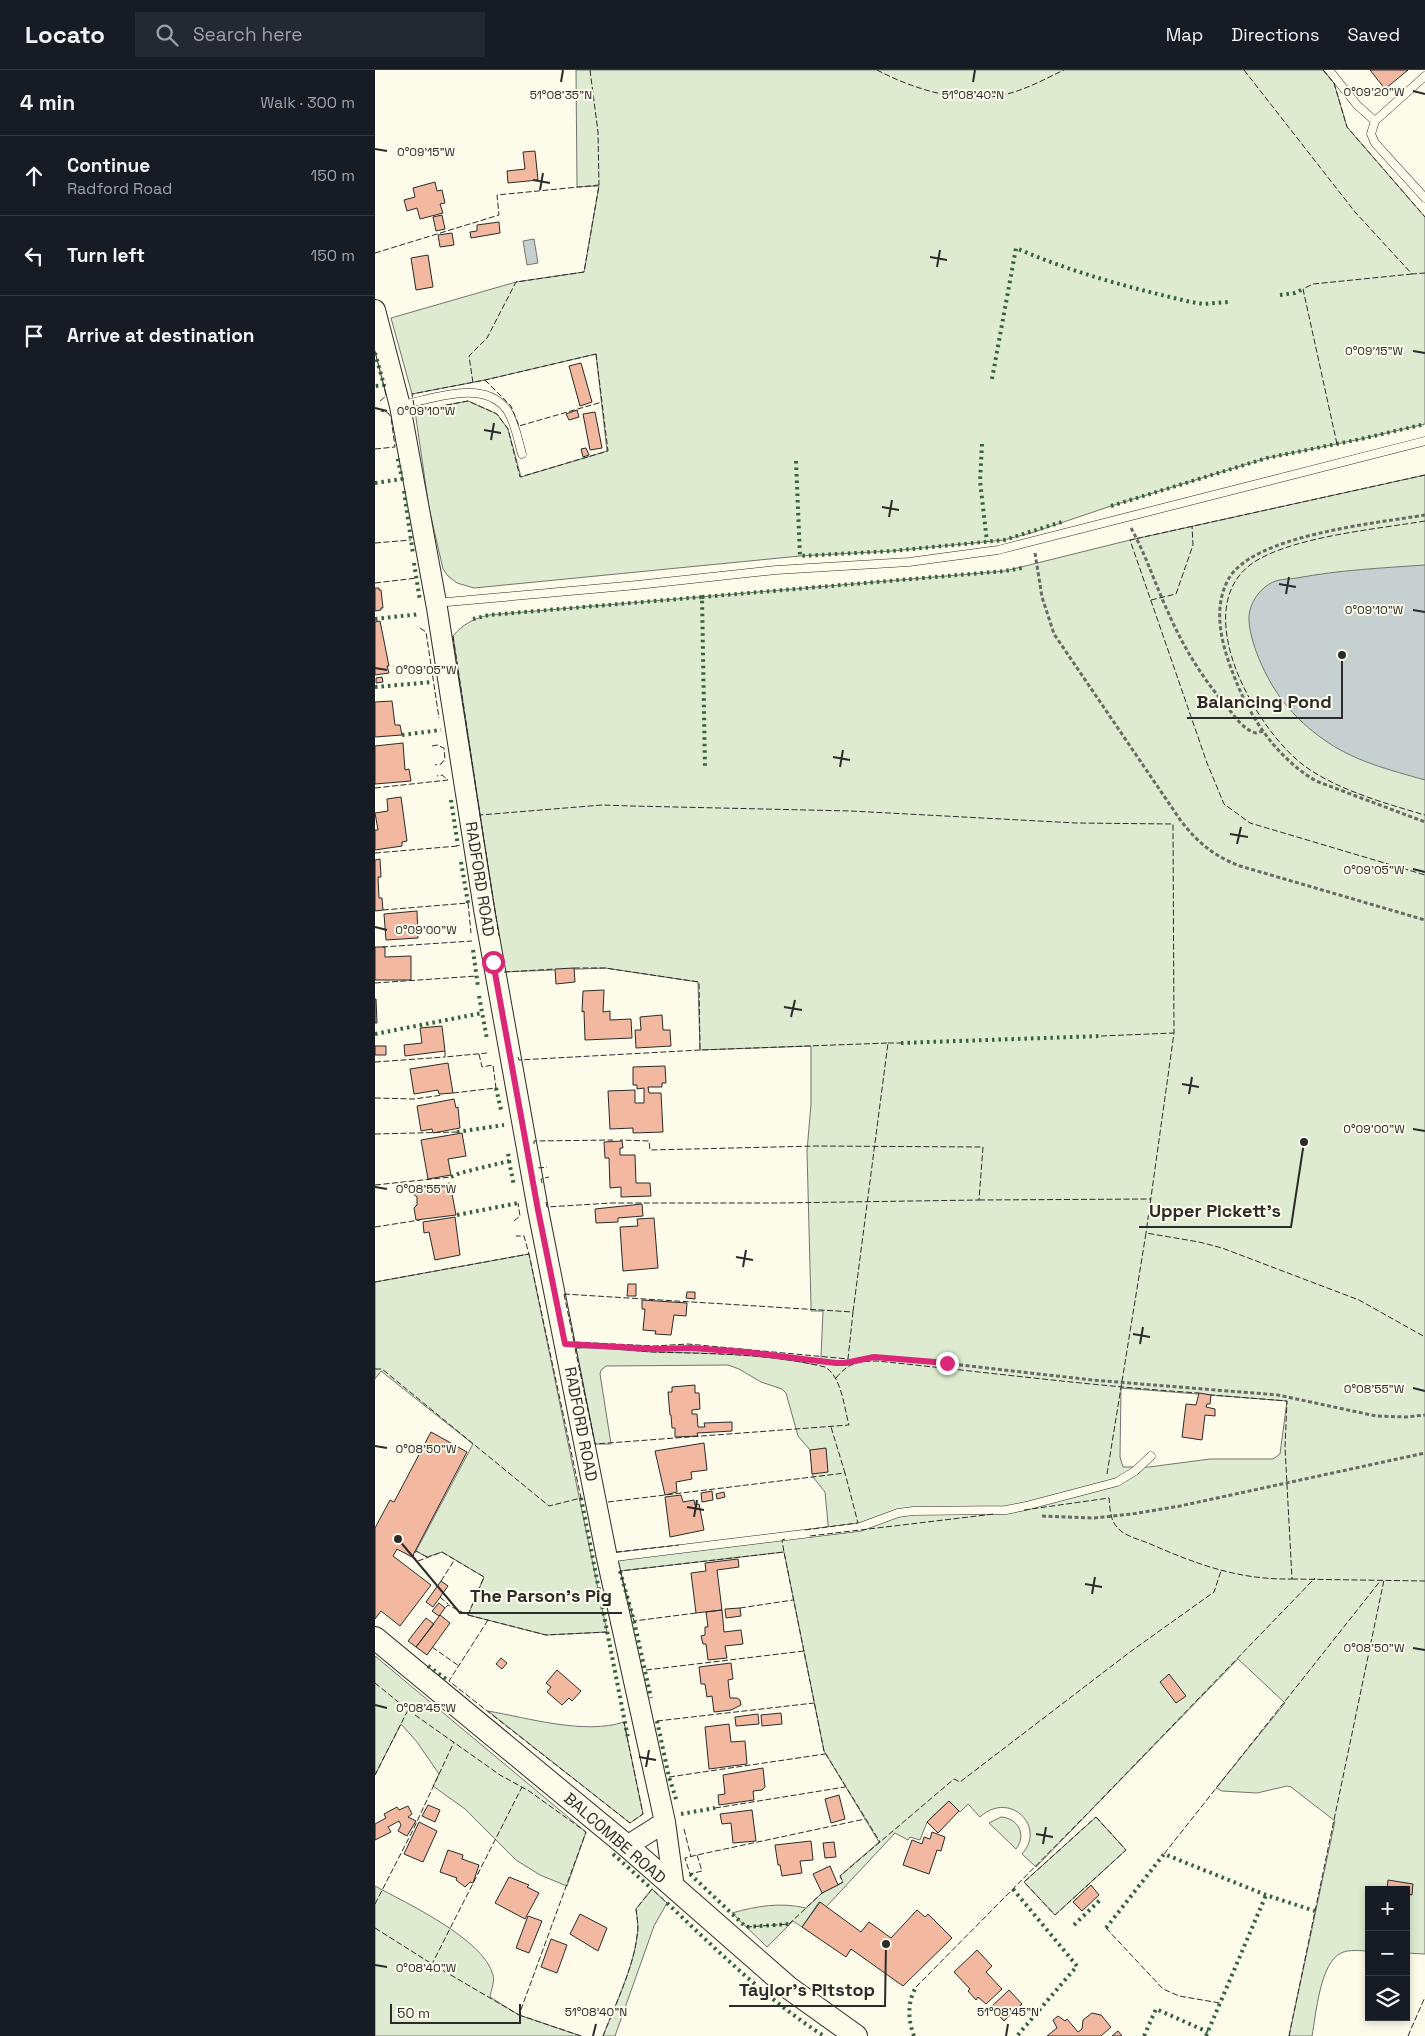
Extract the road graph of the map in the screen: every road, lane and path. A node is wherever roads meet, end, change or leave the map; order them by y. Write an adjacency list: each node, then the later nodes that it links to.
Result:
1 (1329, 70): 3 (lane)
2 (1425, 76): 3 (lane)
3 (1375, 121): 4 (lane)
4 (1425, 198)
5 (375, 310): 6 (street, RADFORD ROAD)
6 (401, 406): 8 (lane); 12 (street, RADFORD ROAD)
7 (1425, 441): 10 (lane)
8 (522, 454)
9 (1425, 516): 13 (path)
10 (1126, 519): 11 (lane); 13 (path)
11 (1033, 543): 12 (lane); 15 (path)
12 (436, 602): 16 (street, RADFORD ROAD)
13 (1263, 730): 14 (path)
14 (1425, 822)
15 (1425, 920)
16 (565, 1344): 17 (path); 21 (street, RADFORD ROAD)
17 (1425, 1414)
18 (1425, 1453): 20 (path)
19 (1151, 1456): 21 (lane)
20 (1036, 1515)
21 (607, 1558): 23 (street, RADFORD ROAD)
22 (375, 1638): 24 (main road, BALCOMBE ROAD)
23 (665, 1822): 24 (street); 25 (street, RADFORD ROAD)
24 (627, 1846): 25 (main road, BALCOMBE ROAD)
25 (673, 1888): 26 (main road, BALCOMBE ROAD)
26 (856, 2036)

